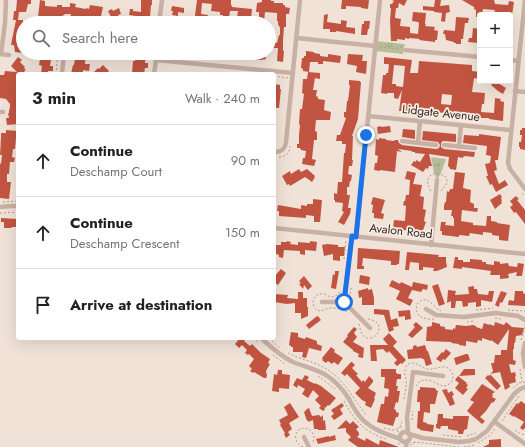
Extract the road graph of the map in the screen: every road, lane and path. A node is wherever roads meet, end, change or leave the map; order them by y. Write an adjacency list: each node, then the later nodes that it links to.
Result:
1 (6, 0): 10 (street)
2 (162, 0): 6 (street)
3 (300, 0): 7 (street)
4 (380, 0): 8 (street)
5 (525, 0): 17 (street)
6 (161, 16)
7 (297, 38): 8 (street); 23 (street)
8 (377, 47): 9 (path); 28 (street)
9 (402, 49): 12 (street)
10 (0, 54): 11 (street)
11 (9, 55)
12 (477, 57)
13 (57, 60): 18 (path)
14 (63, 60): 19 (street)
15 (156, 60): 20 (street); 21 (street)
16 (513, 60): 17 (street)
17 (518, 61): 26 (street)
18 (56, 72)
19 (62, 72)
20 (154, 72)
21 (273, 72)
22 (276, 72): 23 (street)
23 (293, 74): 38 (street)
24 (276, 76): 25 (path)
25 (288, 78)
26 (515, 91): 27 (street); 31 (street)
27 (525, 92)
28 (368, 116): 29 (street, Lidgate Avenue); 50 (street)
29 (420, 121): 30 (street, Lidgate Avenue); 33 (street)
30 (461, 125): 31 (street, Lidgate Avenue); 36 (street)
31 (511, 130): 44 (street)
32 (402, 141): 33 (street)
33 (418, 143): 34 (street)
34 (436, 145)
35 (444, 146): 36 (street)
36 (459, 147): 37 (street)
37 (475, 148)
38 (276, 152)
39 (438, 165): 40 (path)
40 (436, 169): 41 (path); 42 (path)
41 (440, 169)
42 (436, 173)
43 (437, 180): 51 (street)
44 (525, 189)
45 (16, 206): 46 (street)
46 (0, 207)
47 (16, 212): 48 (path)
48 (0, 213)
49 (276, 228): 50 (street, Avalon Road)
50 (354, 236): 51 (street, Avalon Road); 54 (street)
51 (431, 244): 52 (street, Avalon Road)
52 (525, 254)
53 (322, 302): 54 (street)
54 (344, 302): 67 (street)
55 (493, 308): 57 (path)
56 (426, 309): 65 (street)
57 (476, 310)
58 (507, 310): 60 (path)
59 (443, 311): 62 (path)
60 (525, 311)
61 (494, 318): 63 (path)
62 (434, 319)
63 (506, 319)
64 (479, 320): 66 (path)
65 (524, 321): 69 (path)
66 (465, 322)
67 (370, 328)
68 (260, 341): 95 (street)
69 (523, 343): 73 (street)
70 (271, 353): 72 (path)
71 (520, 363): 77 (path)
72 (286, 364)
73 (525, 367)
74 (314, 374): 79 (path)
75 (443, 376): 93 (street)
76 (525, 382): 77 (path)
77 (524, 384): 80 (path); 87 (street)
78 (415, 388): 82 (path)
79 (336, 390)
80 (510, 391)
81 (521, 395): 85 (path)
82 (404, 399)
83 (344, 400): 95 (path)
84 (413, 410): 86 (path)
85 (501, 421)
86 (412, 422)
87 (495, 422): 96 (street); 98 (street)
88 (402, 423): 93 (path)
89 (513, 429): 92 (path)
90 (477, 432): 91 (path)
91 (439, 435)
92 (525, 435)
93 (402, 436): 95 (street); 96 (street); 97 (street); 97 (street)
94 (304, 437): 99 (street)
95 (388, 437)
96 (423, 438): 97 (street)
97 (410, 443): 100 (path)
98 (525, 444)
99 (309, 447)
100 (459, 447)

